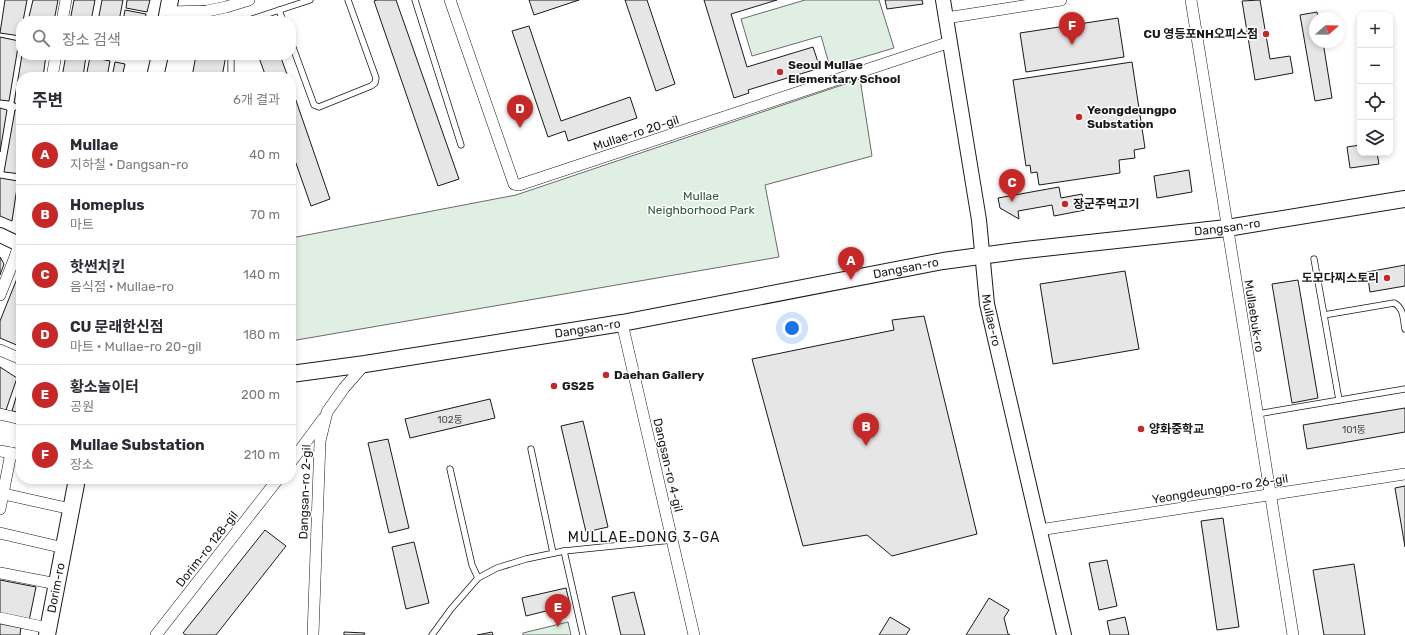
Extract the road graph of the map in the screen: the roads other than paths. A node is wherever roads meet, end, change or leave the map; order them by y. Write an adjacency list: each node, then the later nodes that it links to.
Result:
1 (66, 0): 12 (street)
2 (249, 0): 11 (street)
3 (310, 0): 10 (lane)
4 (348, 0): 17 (lane)
5 (415, 0): 24 (lane)
6 (450, 0): 16 (street, Mullae-ro 20-gil)
7 (943, 0): 15 (street, Mullae-ro)
8 (1061, 0): 15 (street)
9 (1191, 0): 26 (street, Mullaebuk-ro)
10 (279, 10): 13 (lane); 14 (lane)
11 (168, 11)
12 (63, 16)
13 (261, 16)
14 (281, 16)
15 (946, 18): 16 (street, Mullae-ro)
16 (950, 42): 30 (street, Mullae-ro)
17 (296, 56)
18 (55, 60): 21 (street)
19 (159, 60): 22 (main road)
20 (231, 60): 23 (lane)
21 (53, 72)
22 (156, 72)
23 (231, 72)
24 (461, 145)
25 (1405, 199): 26 (main road, Dangsan-ro)
26 (1227, 228): 30 (main road, Dangsan-ro); 44 (street, Mullaebuk-ro)
27 (0, 235): 28 (street)
28 (16, 240)
29 (16, 255): 32 (street)
30 (982, 256): 34 (main road, Dangsan-ro); 58 (street, Mullae-ro)
31 (1314, 259): 33 (lane)
32 (0, 296)
33 (1324, 315): 35 (lane); 41 (lane)
34 (622, 323): 38 (main road, Dangsan-ro); 60 (street, Dangsan-ro 4-gil)
35 (1405, 329)
36 (0, 350): 37 (street)
37 (16, 357)
38 (365, 364): 39 (main road, Dangsan-ro); 42 (street, Dangsan-ro 2-gil)
39 (296, 373)
40 (1405, 389): 41 (lane)
41 (1339, 400): 44 (lane)
42 (328, 412): 49 (street); 70 (street, Dangsan-ro 2-gil)
43 (0, 414): 45 (street)
44 (1257, 414): 55 (street, Mullaebuk-ro)
45 (16, 418)
46 (531, 449): 63 (lane)
47 (0, 450): 48 (street)
48 (16, 454): 54 (street)
49 (296, 455)
50 (450, 469): 65 (lane)
51 (1405, 474): 55 (street, Yeongdeungpo-ro 26-gil)
52 (76, 484): 57 (main road, Dorim-ro)
53 (274, 484): 69 (street, Dorim-ro 128-gil)
54 (2, 493): 56 (street); 57 (street)
55 (1270, 494): 58 (street, Yeongdeungpo-ro 26-gil); 75 (street, Mullaebuk-ro)
56 (0, 509)
57 (71, 509): 61 (main road, Dorim-ro)
58 (1039, 530): 74 (street, Mullae-ro)
59 (0, 533): 61 (street, Dorim-ro)
60 (672, 540): 62 (lane); 73 (street, Dangsan-ro 4-gil)
61 (64, 548): 66 (main road, Dorim-ro)
62 (564, 551): 63 (lane); 72 (lane)
63 (553, 553): 65 (lane)
64 (0, 573): 66 (street)
65 (478, 578): 71 (lane)
66 (57, 584): 68 (main road, Dorim-ro)
67 (0, 618): 68 (street, Dorim-ro)
68 (48, 631)
69 (156, 635)
70 (313, 635)
71 (432, 635)
72 (583, 635)
73 (694, 635)
74 (1064, 635)
75 (1293, 635)

